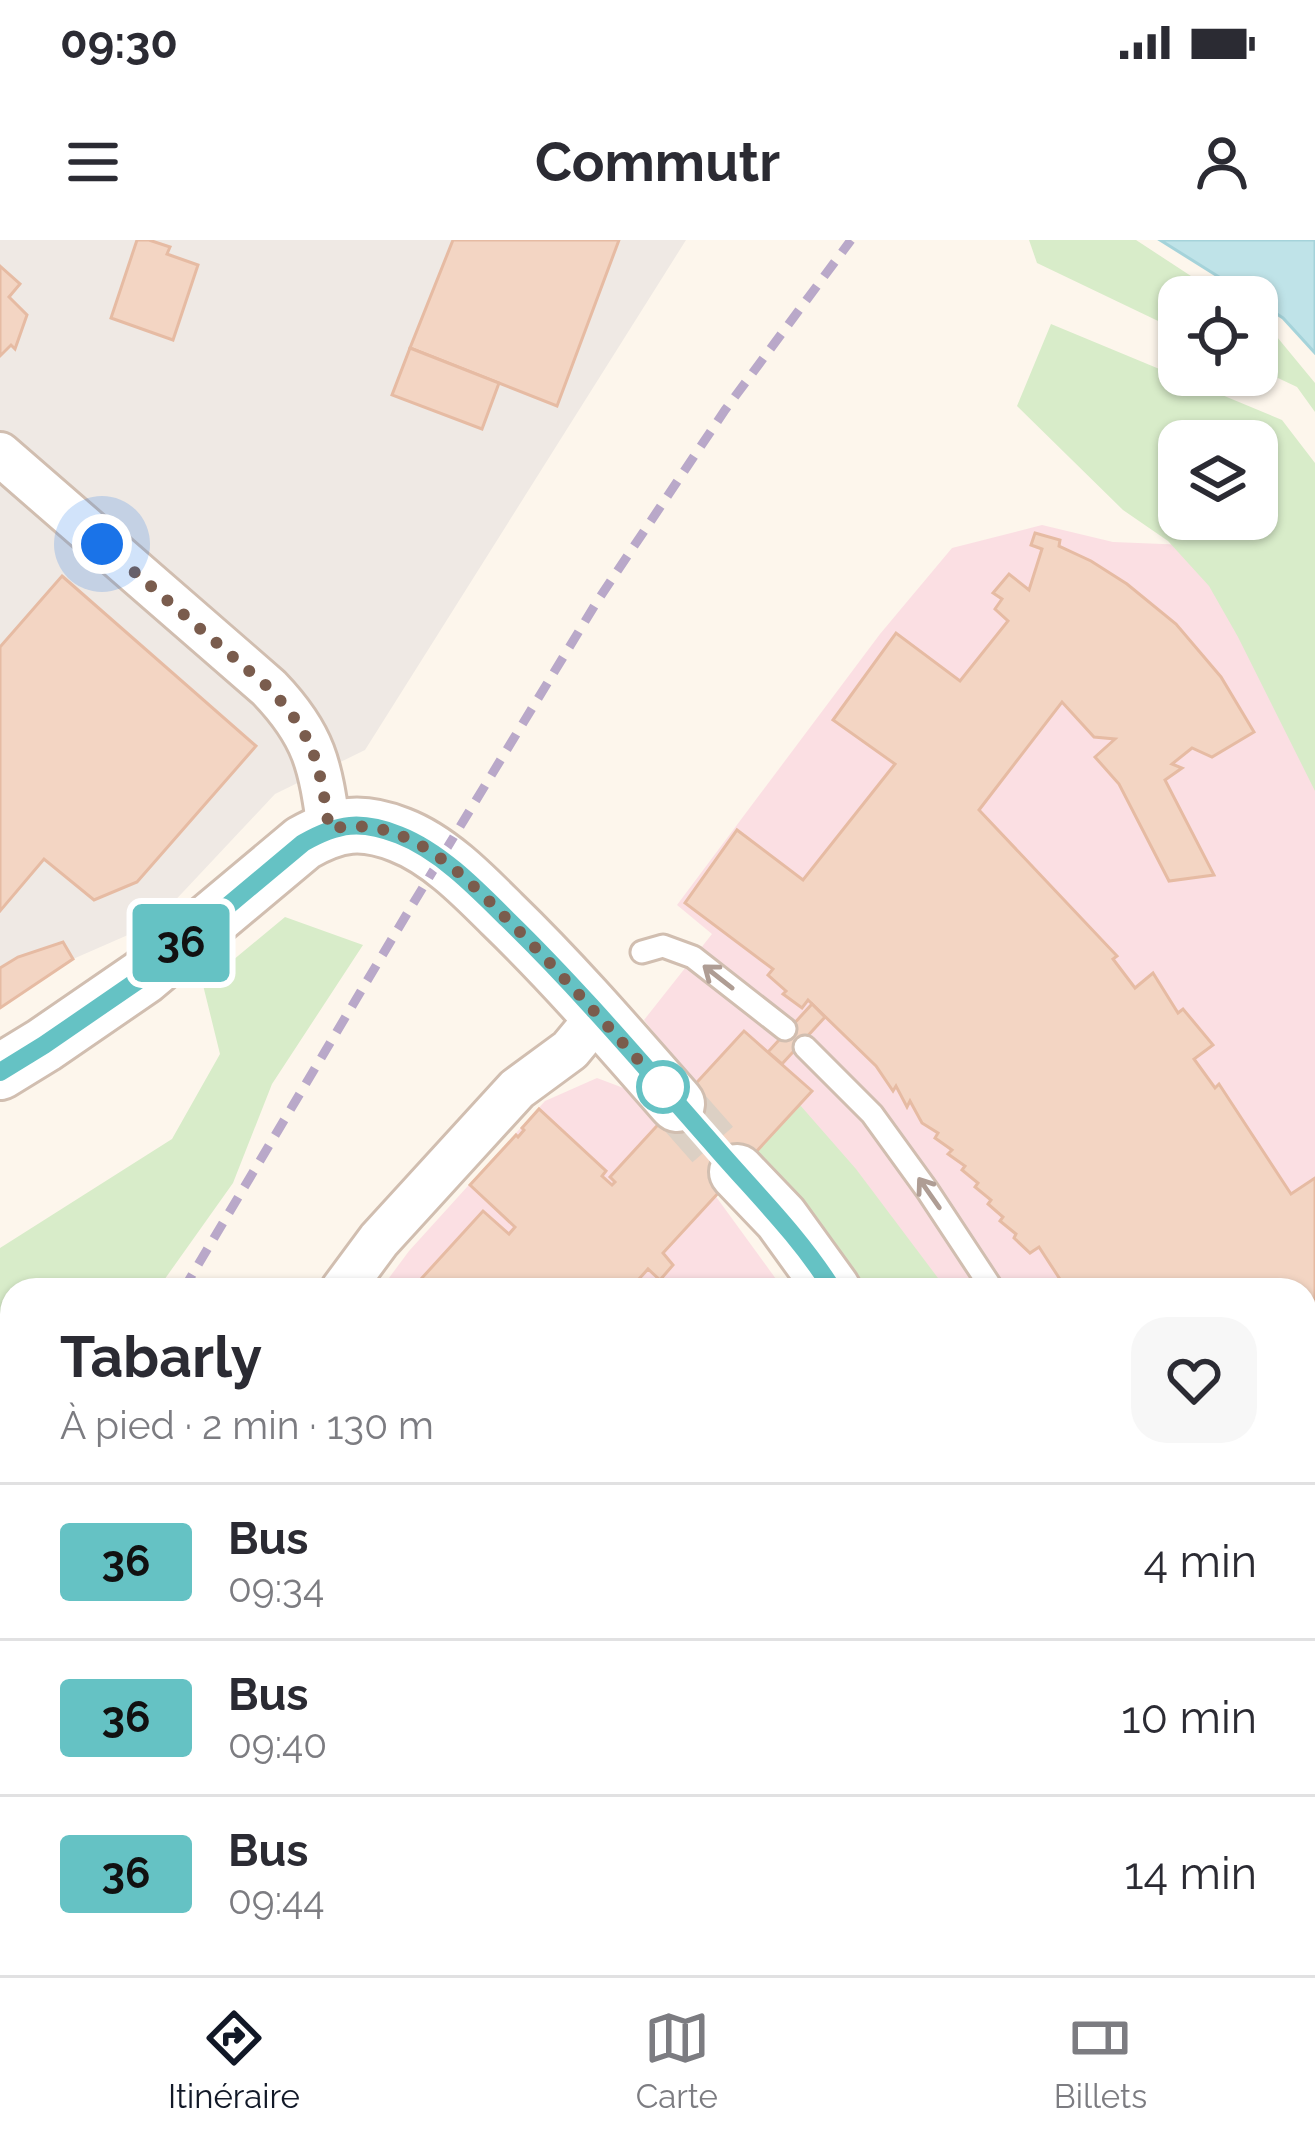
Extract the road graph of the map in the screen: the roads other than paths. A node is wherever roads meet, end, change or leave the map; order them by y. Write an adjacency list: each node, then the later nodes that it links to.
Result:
1 (0, 454): 2 (street)
2 (329, 829): 4 (street); 7 (street)
3 (642, 952): 5 (lane, one-way to 3)
4 (599, 1016): 8 (street); 10 (street)
5 (784, 1029)
6 (805, 1047): 12 (lane, one-way to 6)
7 (0, 1072)
8 (677, 1104)
9 (737, 1172): 11 (street)
10 (350, 1278)
11 (824, 1278)
12 (986, 1278)

